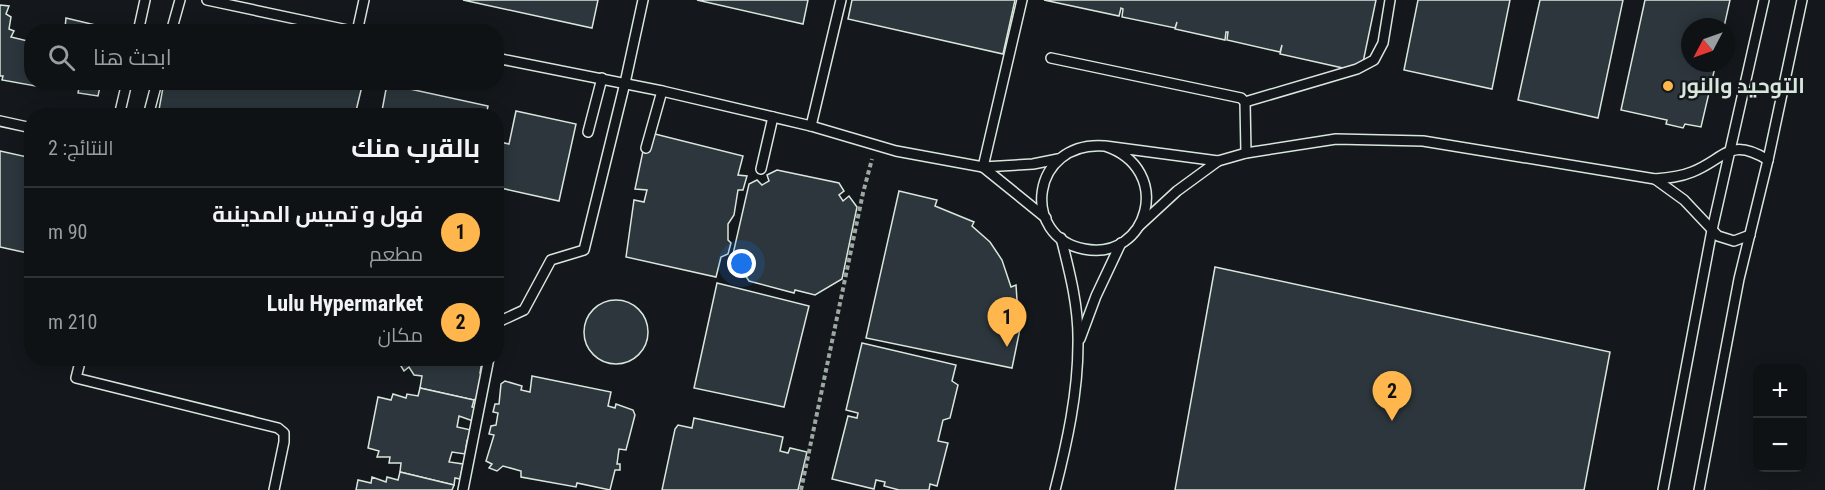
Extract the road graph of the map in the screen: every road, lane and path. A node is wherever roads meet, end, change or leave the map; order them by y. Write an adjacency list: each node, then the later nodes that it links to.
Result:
1 (145, 0): 11 (lane)
2 (180, 0): 12 (lane)
3 (207, 0): 13 (lane)
4 (364, 0): 14 (lane)
5 (643, 0): 18 (lane)
6 (841, 0): 28 (lane)
7 (1022, 0): 38 (lane)
8 (1390, 0): 22 (lane)
9 (1764, 0): 33 (lane)
10 (1802, 0): 36 (lane)
11 (140, 24)
12 (173, 24)
13 (311, 24)
14 (359, 24)
15 (1052, 58): 22 (lane)
16 (504, 60): 17 (lane)
17 (602, 78): 18 (lane); 29 (lane)
18 (625, 82): 21 (lane); 47 (lane)
19 (125, 90): 23 (lane)
20 (155, 90): 24 (lane)
21 (662, 91): 25 (lane); 32 (lane)
22 (1245, 102): 34 (lane)
23 (121, 108)
24 (150, 108)
25 (773, 117): 28 (lane); 39 (lane)
26 (0, 121): 27 (lane)
27 (24, 126)
28 (811, 126): 30 (lane)
29 (588, 132)
30 (876, 145): 38 (lane); 53 (path)
31 (1105, 146): 35 (lane); 37 (lane); 42 (lane)
32 (646, 148)
33 (1731, 150): 36 (lane); 40 (lane); 43 (lane)
34 (1246, 153): 37 (lane); 40 (lane)
35 (1058, 159): 38 (lane); 41 (lane)
36 (1768, 160): 44 (lane)
37 (1218, 161): 42 (lane)
38 (983, 167): 41 (lane)
39 (760, 169)
40 (1655, 178): 43 (lane)
41 (1046, 218): 45 (lane)
42 (1139, 226): 46 (lane)
43 (1712, 230): 44 (lane); 55 (lane)
44 (1750, 236): 56 (lane)
45 (1061, 238): 46 (lane); 48 (lane)
46 (1121, 243): 48 (lane)
47 (504, 319)
48 (1078, 344): 54 (lane)
49 (79, 366): 51 (lane)
50 (487, 366): 52 (lane)
51 (274, 490)
52 (463, 490)
53 (801, 490)
54 (1055, 490)
55 (1663, 490)
56 (1699, 490)

